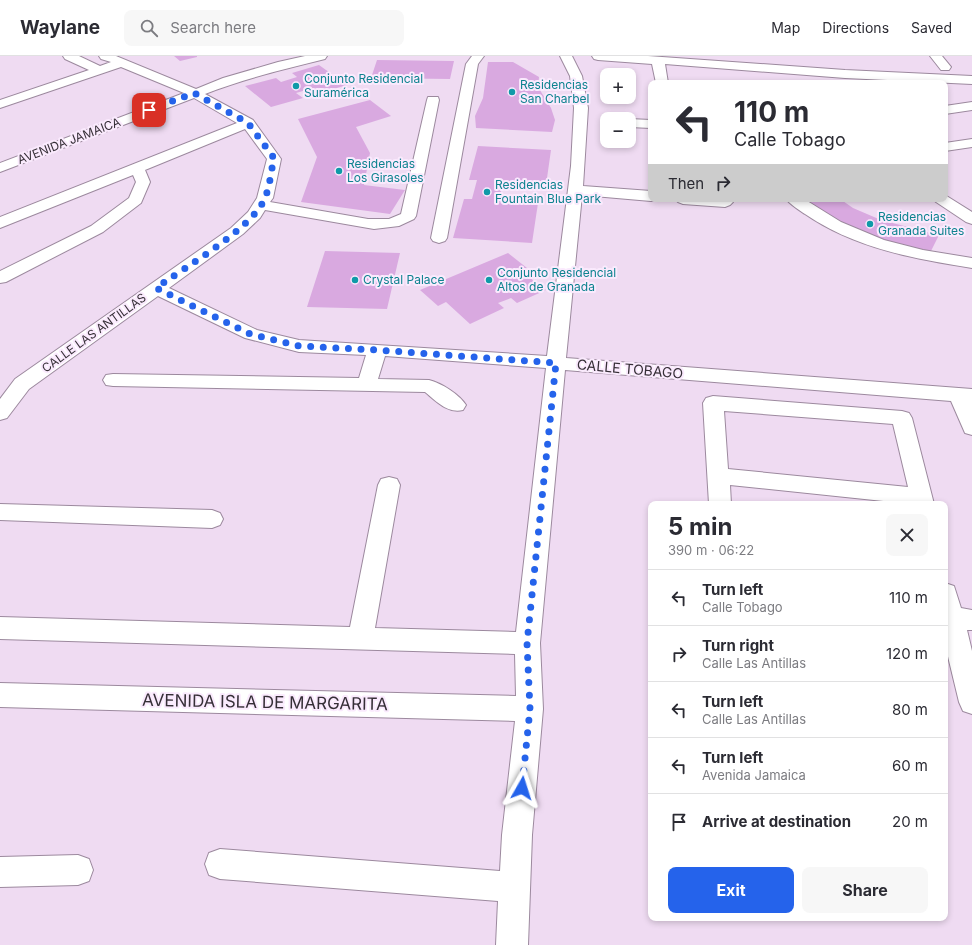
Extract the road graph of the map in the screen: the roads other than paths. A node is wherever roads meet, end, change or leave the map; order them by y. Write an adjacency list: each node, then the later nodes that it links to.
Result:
1 (69, 56): 10 (street, CALLE LAS ANTILLAS)
2 (287, 56): 17 (street, AVENIDA JAMAICA)
3 (321, 56): 17 (street, AVENIDA JAMAICA)
4 (478, 56): 37 (street)
5 (566, 56): 30 (street)
6 (598, 56): 13 (street)
7 (751, 56): 8 (street)
8 (807, 59)
9 (838, 61): 14 (street)
10 (102, 63): 17 (street, CALLE LAS ANTILLAS); 19 (street)
11 (958, 67): 12 (street)
12 (931, 70): 14 (street); 16 (street)
13 (660, 72): 14 (street); 15 (street)
14 (846, 78)
15 (784, 80)
16 (972, 80)
17 (189, 90): 22 (street, CALLE LAS ANTILLAS); 27 (street, AVENIDA JAMAICA); 28 (street, AVENIDA JAMAICA)
18 (433, 100): 34 (street)
19 (0, 104)
20 (972, 106): 21 (street)
21 (950, 109)
22 (248, 123): 29 (street); 34 (street, CALLE LAS ANTILLAS)
23 (636, 123): 24 (street)
24 (648, 124)
25 (972, 143): 26 (street)
26 (948, 146)
27 (0, 157)
28 (0, 168)
29 (136, 168): 36 (street); 39 (street)
30 (576, 190): 31 (street); 42 (street)
31 (648, 196)
32 (798, 202): 38 (street)
33 (946, 202): 35 (street)
34 (260, 205): 40 (street, CALLE LAS ANTILLAS)
35 (972, 219)
36 (0, 223)
37 (439, 238)
38 (972, 263)
39 (0, 278)
40 (156, 288): 41 (street, CALLE TOBAGO); 47 (street, CALLE LAS ANTILLAS)
41 (377, 350): 42 (street, CALLE TOBAGO); 44 (street)
42 (556, 363): 45 (street, CALLE TOBAGO); 59 (street)
43 (113, 380): 44 (street)
44 (367, 385): 46 (street)
45 (966, 395): 48 (street)
46 (456, 405)
47 (0, 413)
48 (972, 428)
49 (718, 476): 51 (street); 51 (street); 52 (street)
50 (389, 485): 58 (street)
51 (922, 500)
52 (720, 501)
53 (0, 512): 54 (street)
54 (212, 519)
55 (948, 597): 56 (street)
56 (962, 618): 61 (street)
57 (0, 628): 58 (street)
58 (360, 639): 59 (street)
59 (527, 643): 62 (street)
60 (0, 695): 62 (street, AVENIDA ISLA DE MARGARITA)
61 (972, 702)
62 (530, 709): 66 (street)
63 (220, 864): 66 (street)
64 (78, 870): 65 (street)
65 (0, 872)
66 (515, 887): 67 (street)
67 (512, 945)

